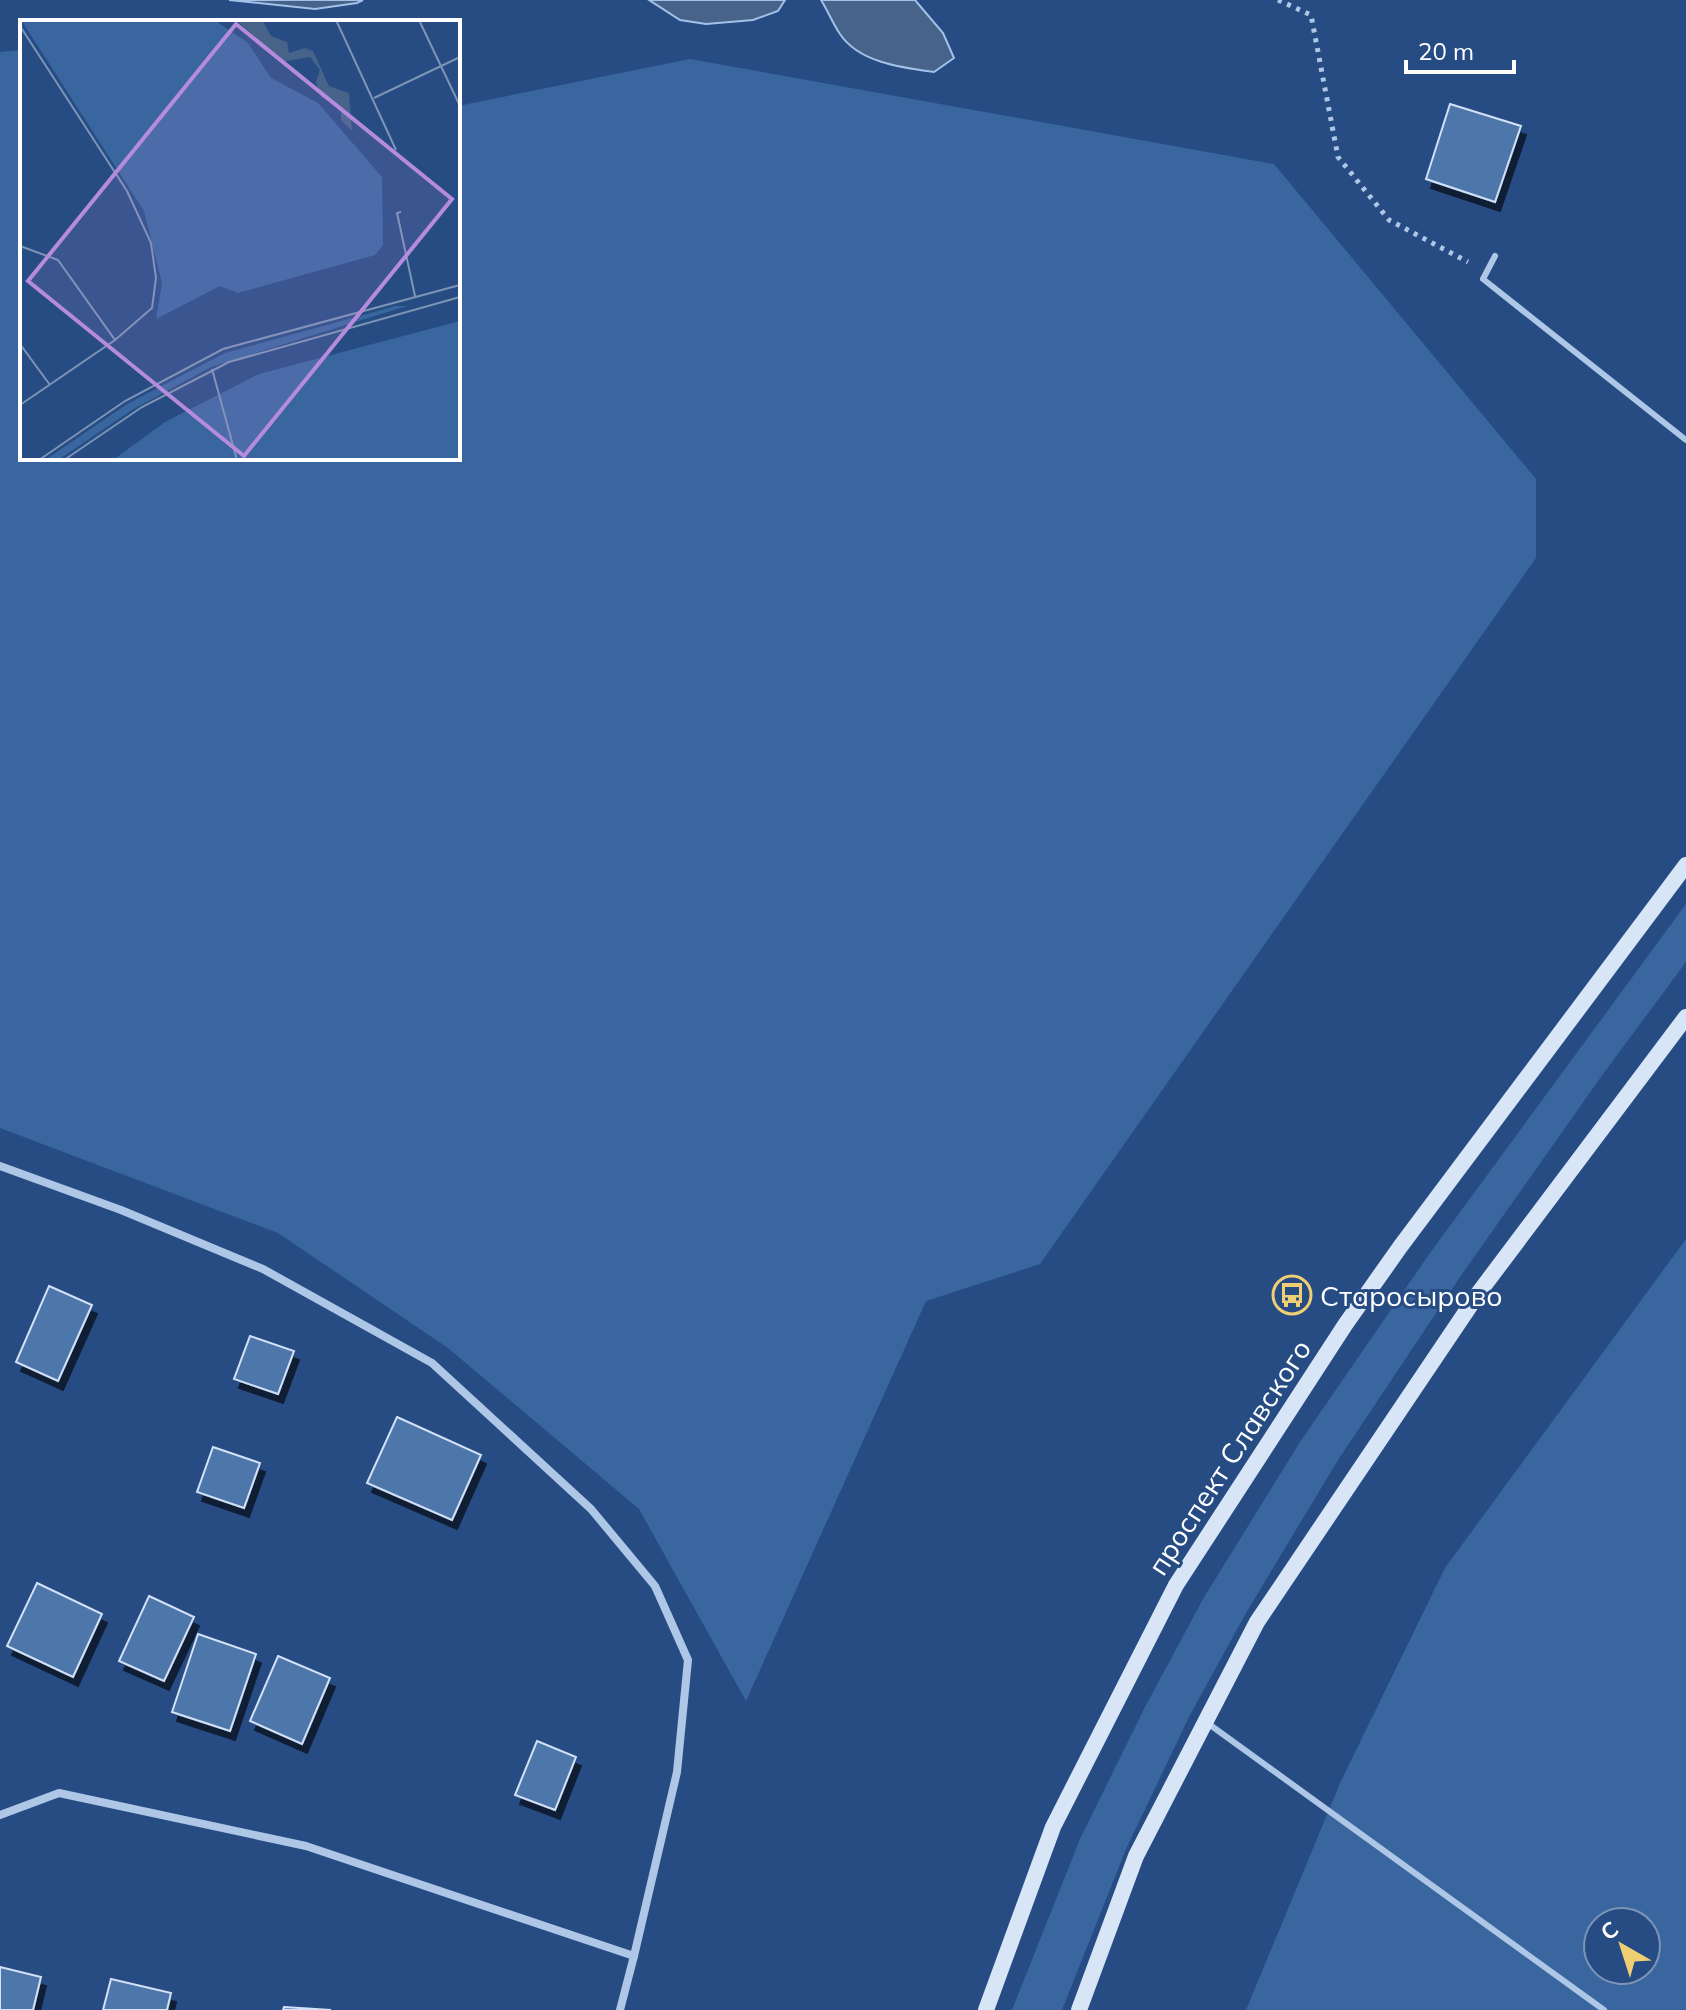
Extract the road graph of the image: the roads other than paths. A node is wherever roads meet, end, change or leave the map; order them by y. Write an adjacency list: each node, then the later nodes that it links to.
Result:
1 (1495, 256): 2 (lane)
2 (1686, 440)
3 (1686, 865): 10 (main road, проспект Славского)
4 (1686, 1017): 6 (main road)
5 (0, 1166): 8 (street)
6 (1206, 1722): 11 (main road); 12 (lane)
7 (0, 1815): 8 (street)
8 (634, 1956): 9 (street)
9 (620, 2010)
10 (986, 2010)
11 (1079, 2010)
12 (1604, 2010)

